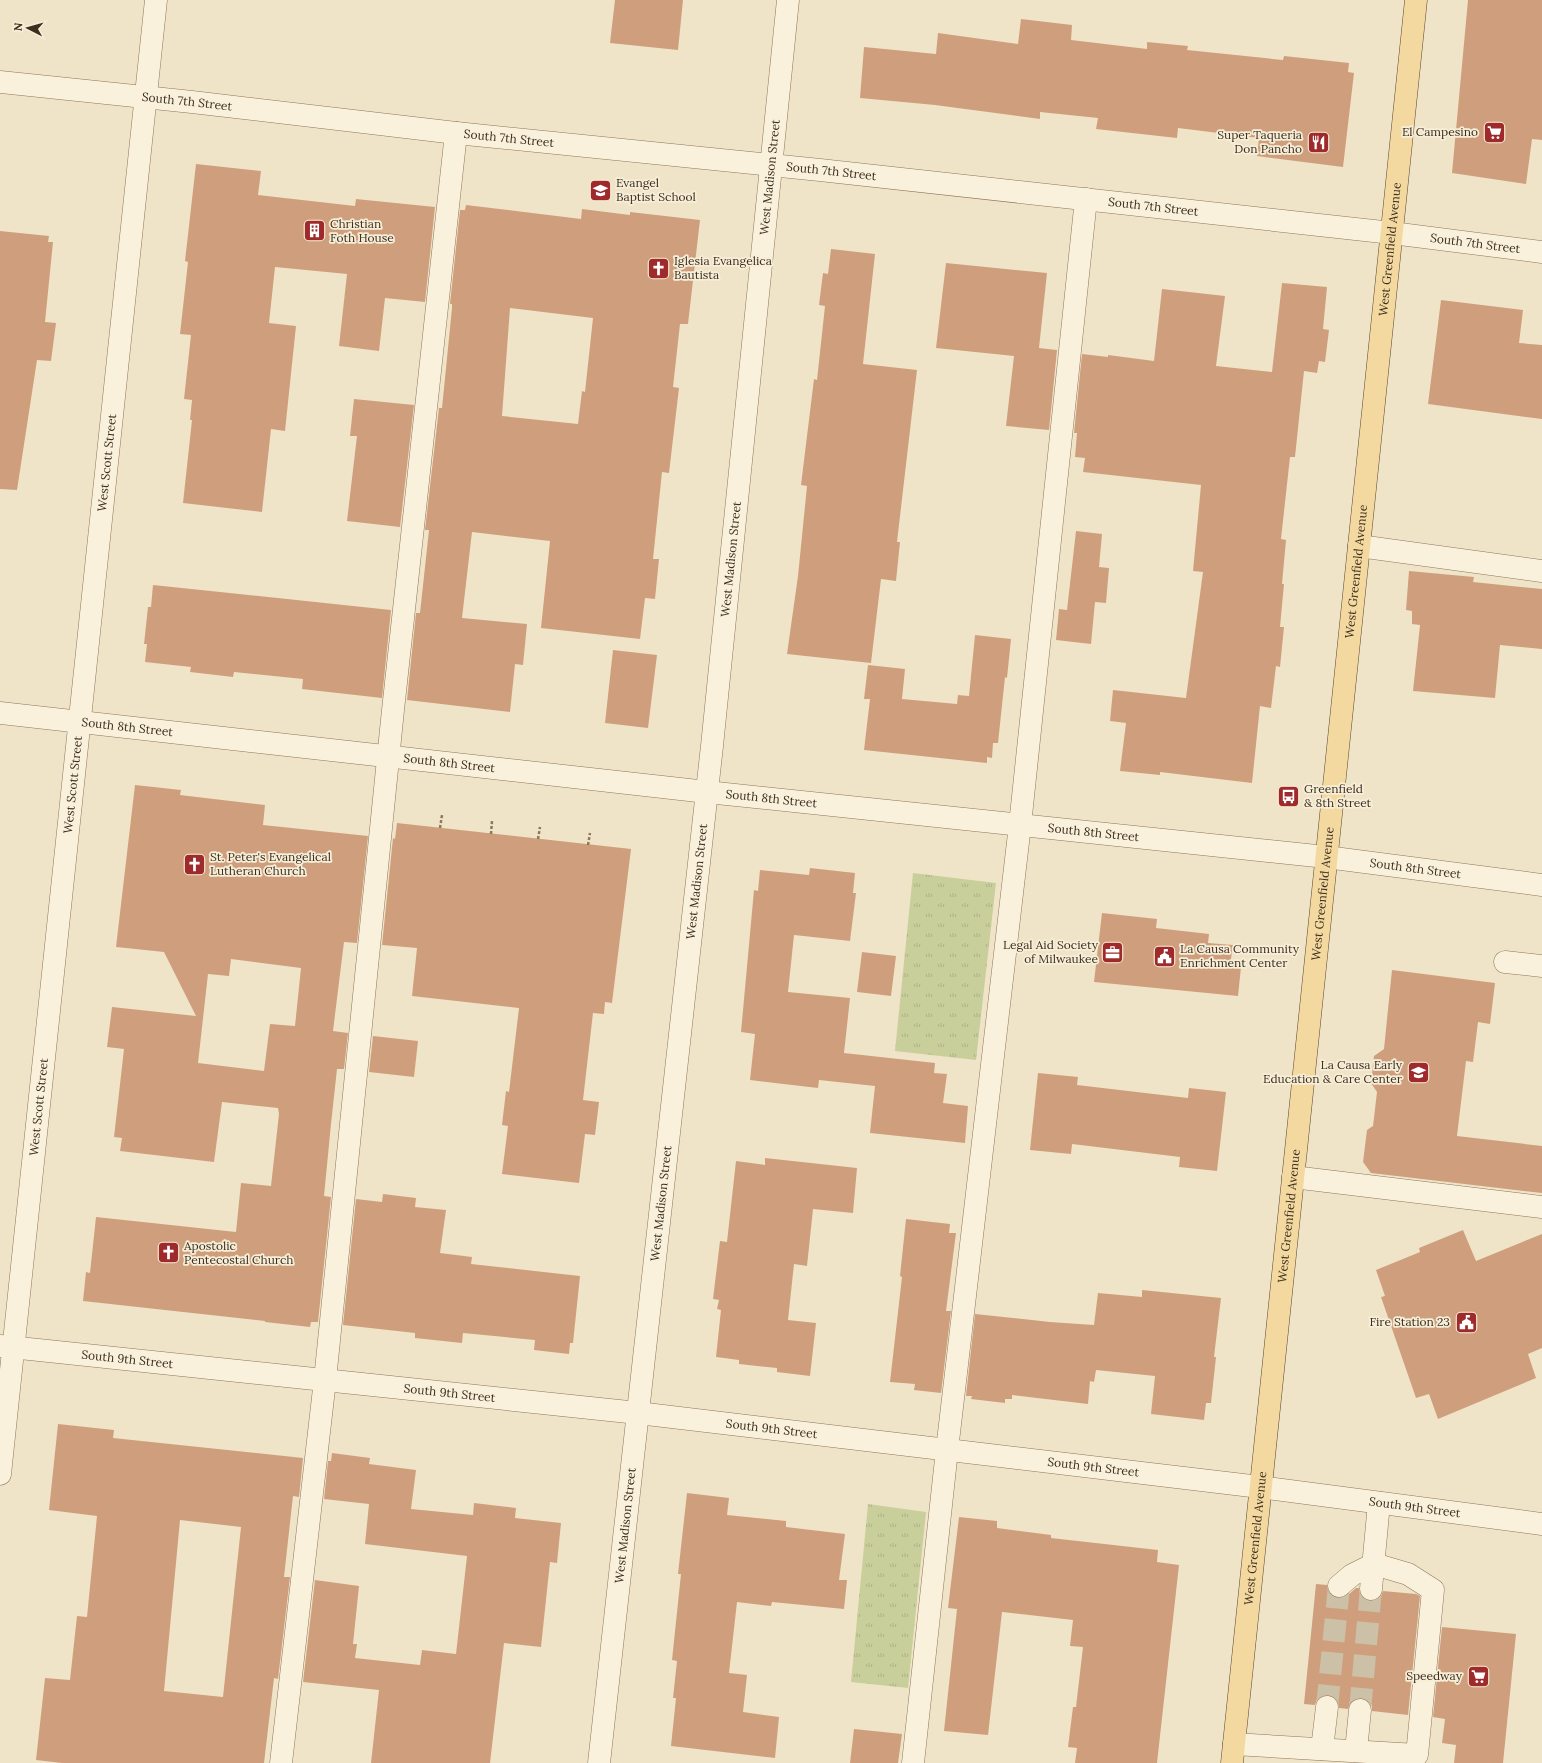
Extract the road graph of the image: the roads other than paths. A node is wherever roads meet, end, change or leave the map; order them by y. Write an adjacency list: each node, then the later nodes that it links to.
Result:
1 (156, 0): 5 (street, West Scott Street)
2 (788, 0): 7 (street, West Madison Street)
3 (1416, 0): 9 (main road, West Greenfield Avenue)
4 (0, 82): 5 (street, South 7th Street)
5 (144, 97): 6 (street, South 7th Street); 14 (street, West Scott Street)
6 (456, 133): 7 (street, South 7th Street); 15 (street)
7 (771, 164): 8 (street, South 7th Street); 16 (street, West Madison Street)
8 (1086, 199): 9 (street, South 7th Street); 17 (street)
9 (1392, 233): 10 (street, South 7th Street); 11 (main road, West Greenfield Avenue)
10 (1542, 252)
11 (1359, 546): 12 (street); 18 (main road, West Greenfield Avenue)
12 (1542, 571)
13 (0, 713): 14 (street, South 8th Street)
14 (79, 722): 15 (street, South 8th Street); 24 (street, West Scott Street)
15 (388, 757): 16 (street, South 8th Street); 25 (street)
16 (707, 792): 17 (street, South 8th Street); 26 (street, West Madison Street)
17 (1020, 825): 18 (street, South 8th Street); 27 (street)
18 (1326, 857): 19 (street, South 8th Street); 22 (main road, West Greenfield Avenue)
19 (1542, 885)
20 (1505, 962): 21 (street)
21 (1542, 966)
22 (1293, 1177): 23 (street); 29 (main road, West Greenfield Avenue)
23 (1542, 1207)
24 (7, 1346): 25 (street, South 9th Street); 28 (street, West Scott Street)
25 (325, 1380): 26 (street, South 9th Street); 40 (street)
26 (638, 1413): 27 (street, South 9th Street); 41 (street, West Madison Street)
27 (947, 1450): 29 (street, South 9th Street); 42 (street)
28 (0, 1474)
29 (1260, 1488): 30 (street, South 9th Street); 39 (main road, West Greenfield Avenue)
30 (1379, 1503): 31 (street, South 9th Street); 32 (street)
31 (1542, 1524)
32 (1374, 1564): 33 (street); 34 (street); 38 (street)
33 (1340, 1586)
34 (1371, 1590)
35 (1327, 1707): 37 (street)
36 (1360, 1710): 38 (street)
37 (1322, 1749): 38 (street); 39 (street)
38 (1356, 1751)
39 (1233, 1753)
40 (280, 1763)
41 (599, 1763)
42 (913, 1763)

